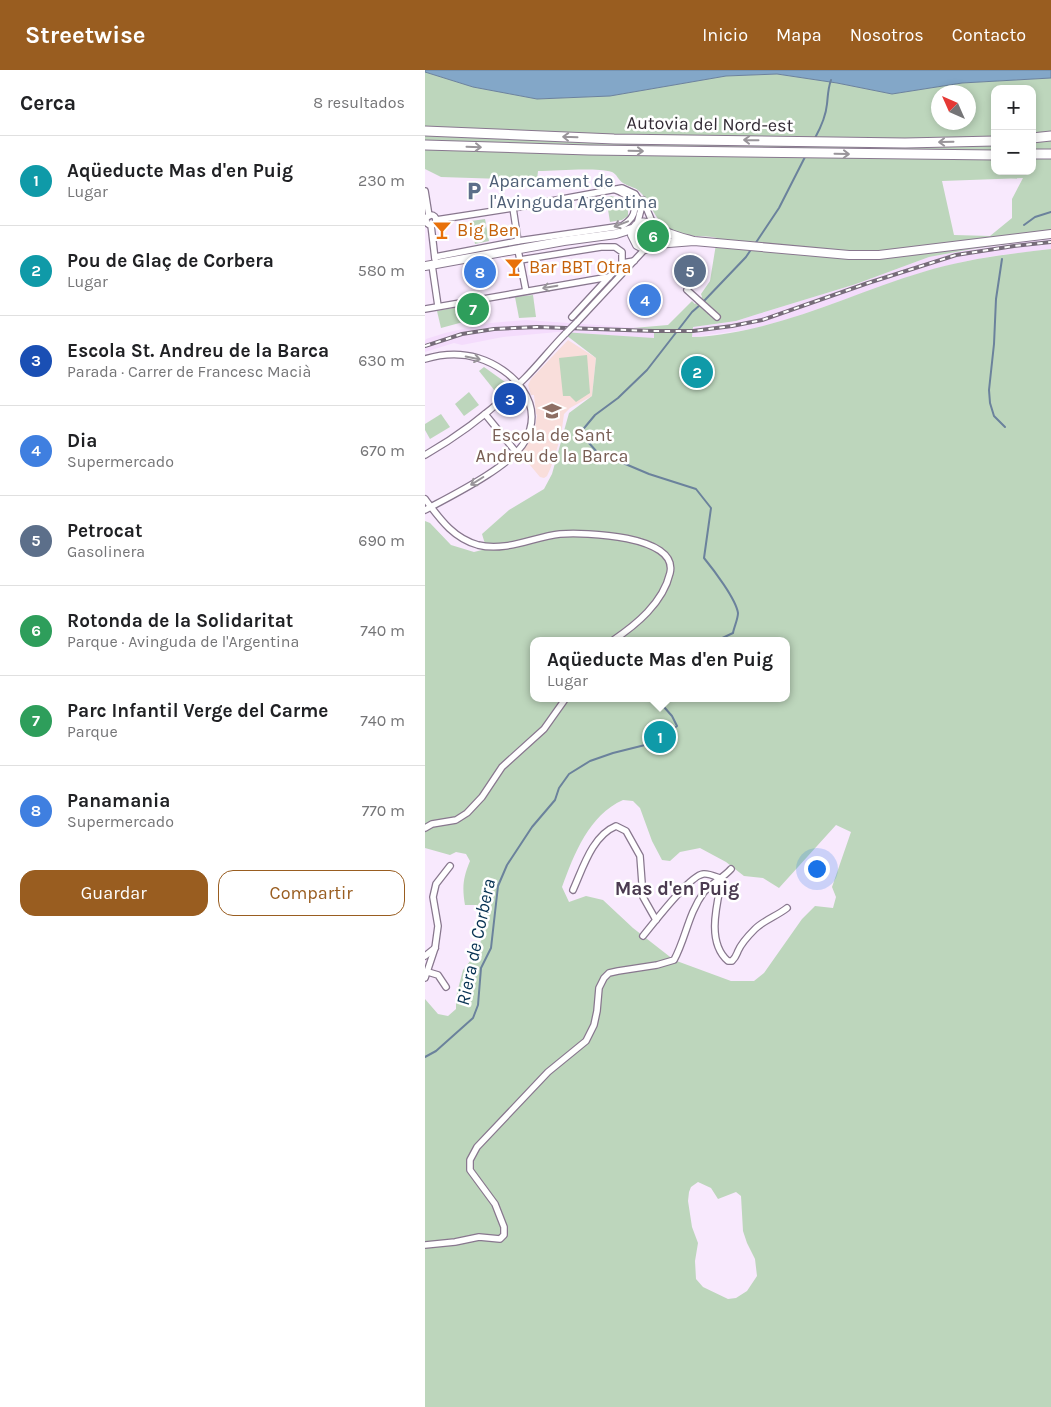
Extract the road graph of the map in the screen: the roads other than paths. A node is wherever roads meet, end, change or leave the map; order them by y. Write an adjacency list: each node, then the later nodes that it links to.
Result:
1 (425, 131): 6 (highway, Autovia del Nord-est, one-way to 1)
2 (1051, 136): 3 (highway)
3 (1036, 139)
4 (1036, 140): 5 (highway)
5 (1051, 140)
6 (991, 141)
7 (425, 145): 10 (highway, Autovia del Nord-est, one-way to 10)
8 (1036, 154): 9 (highway)
9 (1051, 154)
10 (991, 155)
11 (425, 190): 14 (street)
12 (616, 190): 13 (street); 17 (street); 18 (street); 21 (street, one-way to 21)
13 (513, 208): 15 (street); 21 (street)
14 (429, 216): 15 (street); 16 (street)
15 (436, 220): 16 (street)
16 (427, 224): 29 (street)
17 (655, 226): 18 (main road); 22 (main road); 24 (main road)
18 (635, 227): 19 (main road); 23 (main road)
19 (616, 234): 23 (main road); 26 (main road)
20 (1051, 234): 22 (main road)
21 (519, 241): 29 (street)
22 (694, 241): 24 (main road)
23 (635, 244): 25 (main road); 28 (street)
24 (656, 244): 25 (main road)
25 (645, 249): 28 (street)
26 (518, 250): 27 (street); 29 (main road)
27 (520, 260): 30 (street); 33 (street)
28 (635, 260): 30 (street); 37 (street)
29 (432, 263): 34 (street)
30 (621, 263): 31 (street)
31 (609, 277): 33 (street, one-way to 33); 37 (street)
32 (687, 290): 36 (street)
33 (526, 291): 34 (street)
34 (438, 306): 35 (street)
35 (425, 309)
36 (717, 317)
37 (574, 320): 39 (street, bridge)
38 (425, 359): 39 (street, one-way to 39)
39 (519, 384): 40 (street); 41 (street)
40 (485, 414): 41 (street); 42 (street)
41 (516, 452): 44 (street, one-way to 44)
42 (425, 455)
43 (425, 499): 44 (street)
44 (428, 508): 45 (street)
45 (617, 637)
46 (563, 702): 47 (street)
47 (425, 828)
48 (450, 866): 55 (street)
49 (731, 869): 50 (street)
50 (722, 879): 52 (street); 53 (street); 59 (street)
51 (573, 890): 53 (street)
52 (787, 908)
53 (657, 920): 54 (street)
54 (643, 936)
55 (435, 948): 56 (street); 57 (street)
56 (425, 956)
57 (426, 975): 58 (street)
58 (446, 987)
59 (425, 1245)

